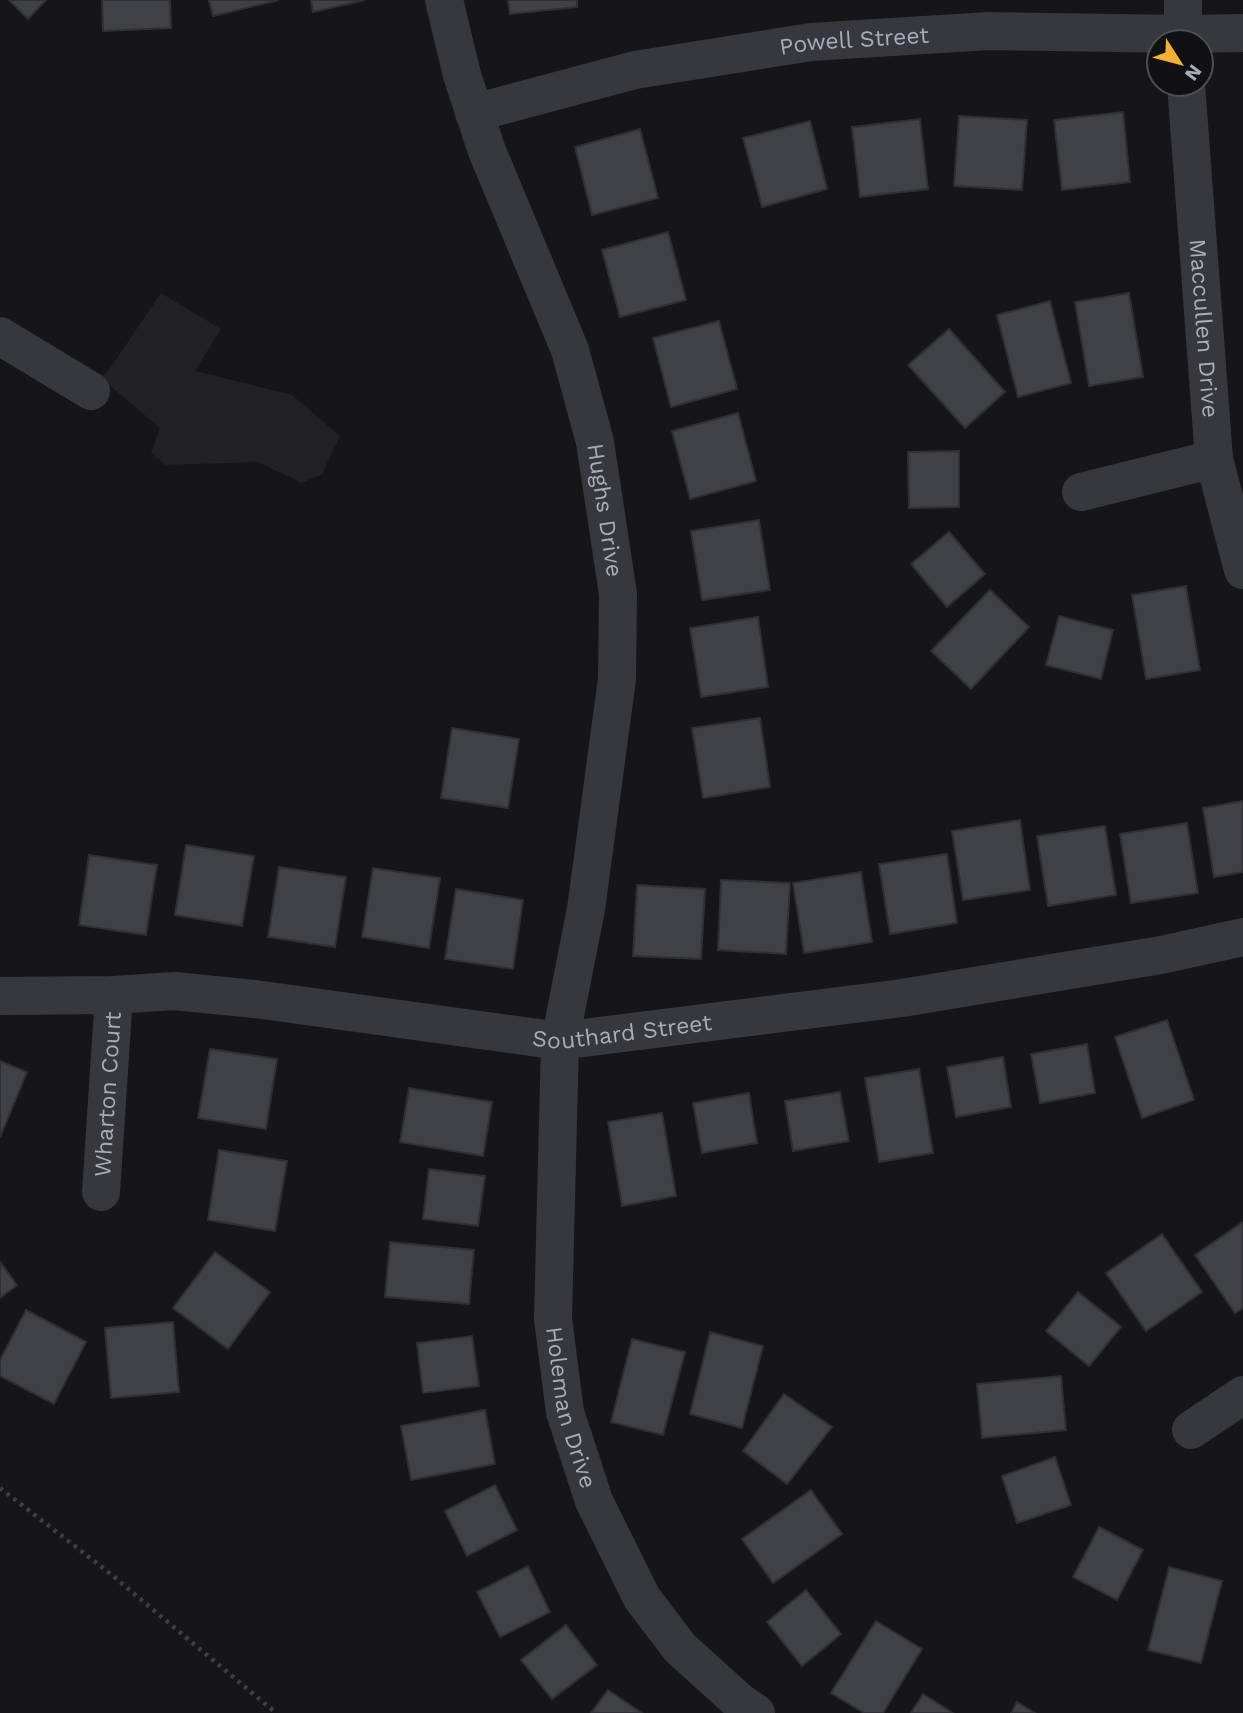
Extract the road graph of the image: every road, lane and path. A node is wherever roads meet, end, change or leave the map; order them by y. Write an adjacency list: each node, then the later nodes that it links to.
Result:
1 (444, 0): 5 (street, Hughs Drive)
2 (1183, 25): 3 (street, Powell Street); 5 (street, Powell Street)
3 (1243, 33)
4 (1187, 98): 8 (street, Maccullen Drive)
5 (474, 113): 14 (street, Hughs Drive)
6 (0, 336): 7 (street)
7 (91, 391)
8 (1214, 459): 9 (street); 10 (street, Maccullen Drive)
9 (1081, 492)
10 (1243, 570)
11 (1243, 937): 14 (street, Southard Street)
12 (114, 995): 13 (street, Southard Street); 14 (street, Southard Street); 15 (street, Wharton Court)
13 (0, 996)
14 (559, 1041): 20 (street, Holeman Drive)
15 (101, 1192)
16 (1243, 1395): 17 (street)
17 (1191, 1430)
18 (0, 1488): 19 (path)
19 (276, 1713)
20 (756, 1713)

